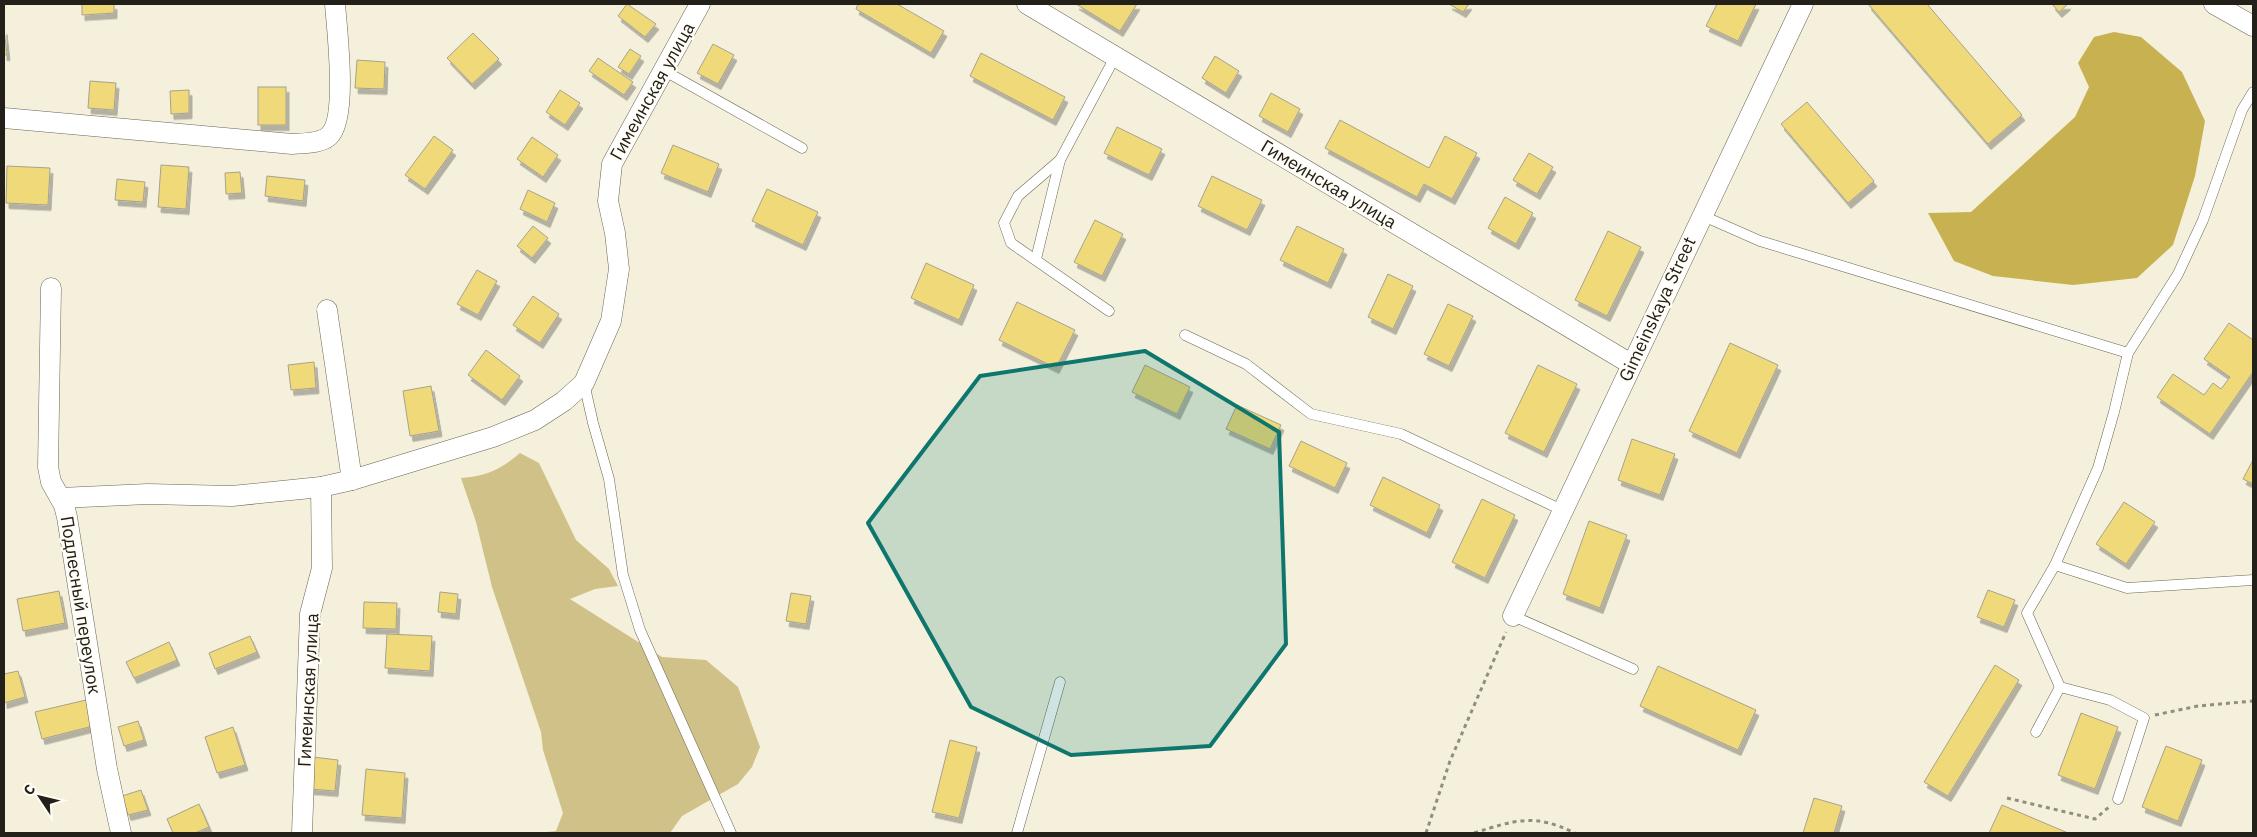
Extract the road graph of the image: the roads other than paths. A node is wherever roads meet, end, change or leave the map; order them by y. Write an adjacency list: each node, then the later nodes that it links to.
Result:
1 (336, 4): 10 (street)
2 (700, 4): 8 (street, Гимеинская улица)
3 (1027, 4): 7 (street, Гимеинская улица)
4 (1802, 4): 13 (street, Gimeinskaya Street)
5 (2214, 4): 6 (street)
6 (2253, 26)
7 (1114, 57): 12 (lane); 20 (street, Гимеинская улица)
8 (663, 70): 11 (lane); 21 (street, Гимеинская улица)
9 (2253, 92): 19 (lane)
10 (4, 118)
11 (802, 148)
12 (1060, 160): 14 (lane); 14 (lane)
13 (1701, 216): 19 (lane); 20 (street, Gimeinskaya Street)
14 (1036, 259): 17 (lane)
15 (51, 288): 24 (street, Подлесный переулок)
16 (327, 310): 22 (street)
17 (1109, 311)
18 (1185, 335): 25 (lane)
19 (2128, 353): 26 (lane)
20 (1631, 364): 25 (street, Gimeinskaya Street)
21 (584, 383): 22 (street); 36 (lane)
22 (352, 480): 23 (street)
23 (321, 488): 24 (street); 35 (street, Гимеинская улица)
24 (60, 498): 34 (street, Подлесный переулок)
25 (1562, 510): 28 (street, Gimeinskaya Street)
26 (2055, 565): 27 (lane); 31 (lane)
27 (2253, 580)
28 (1513, 616): 29 (lane)
29 (1633, 669)
30 (1060, 682): 37 (lane)
31 (2060, 687): 32 (lane); 33 (lane)
32 (2036, 732)
33 (2118, 800)
34 (121, 833)
35 (302, 833)
36 (731, 833)
37 (1017, 833)

